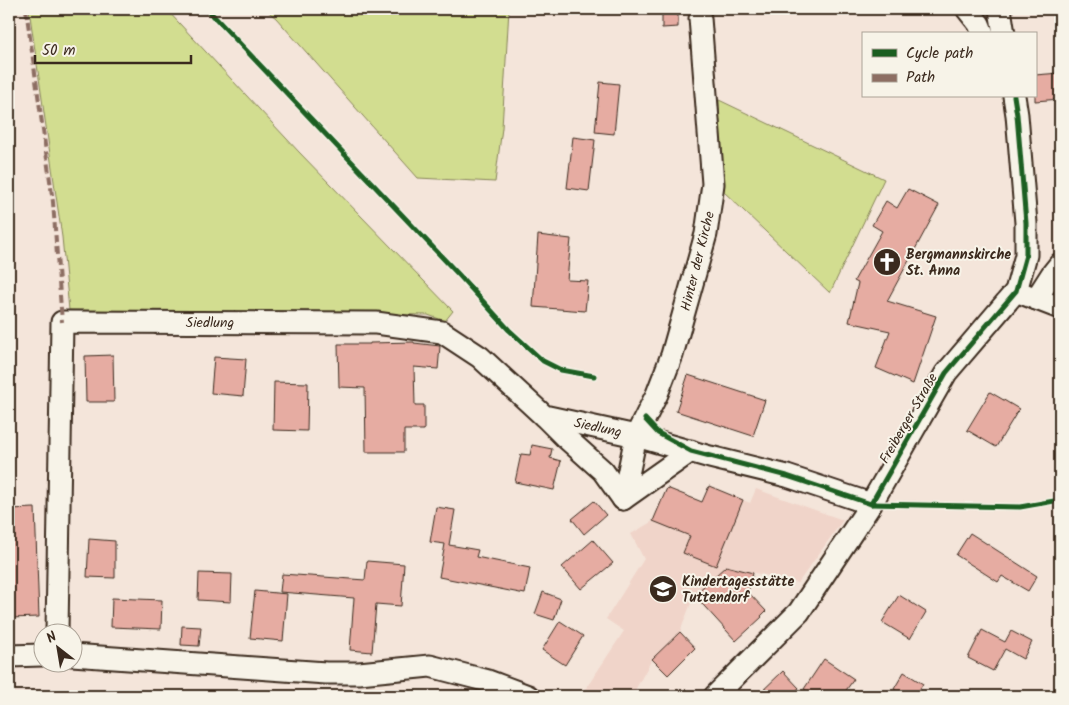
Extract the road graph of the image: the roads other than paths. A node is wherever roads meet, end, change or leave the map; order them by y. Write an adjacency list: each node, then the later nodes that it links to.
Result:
1 (967, 9): 4 (street)
2 (1000, 9): 5 (street)
3 (700, 18): 12 (street, Hinter der Kirche)
4 (983, 32)
5 (1004, 32)
6 (1014, 98): 8 (street, Freiberger Straße)
7 (1060, 264): 9 (street)
8 (1016, 291): 9 (street); 15 (street, Freiberger Straße)
9 (1036, 299): 10 (street)
10 (1060, 308)
11 (544, 416): 12 (street, Siedlung); 14 (street); 16 (street, Siedlung)
12 (636, 436): 13 (street, Siedlung); 14 (street, Siedlung)
13 (691, 451): 14 (street); 15 (street, Siedlung)
14 (623, 499)
15 (871, 504): 21 (street, Freiberger Straße)
16 (56, 622)
17 (32, 655): 18 (street)
18 (9, 656)
19 (82, 656): 20 (street)
20 (528, 696)
21 (716, 696)

